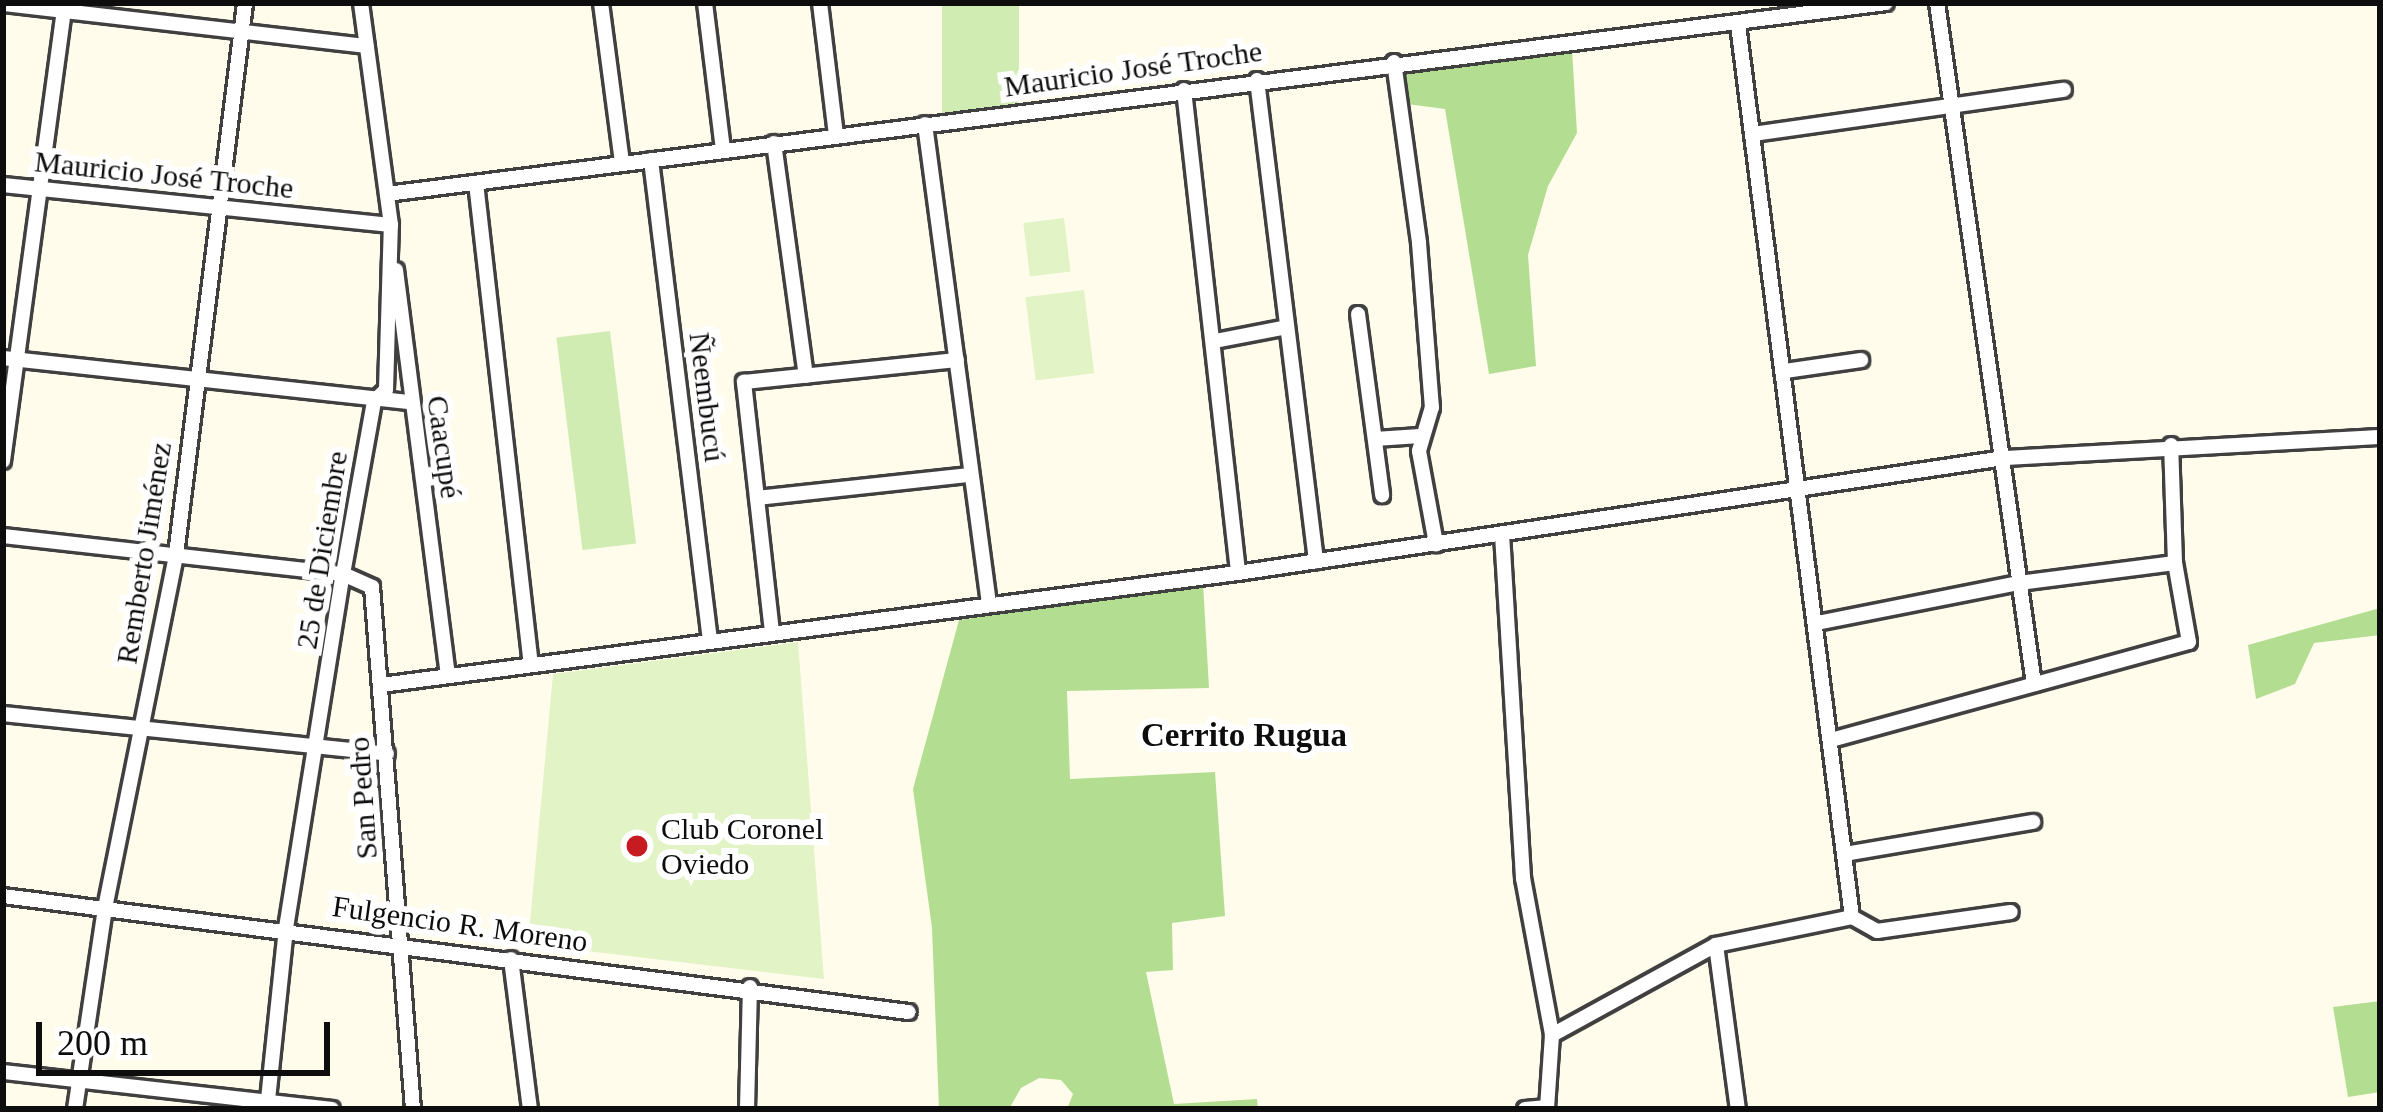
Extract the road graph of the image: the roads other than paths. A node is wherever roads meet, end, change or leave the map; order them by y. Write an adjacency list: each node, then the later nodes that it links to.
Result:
1 (245, 3): 12 (street, Remberto Jiménez)
2 (361, 3): 13 (street, 25 de Diciembre)
3 (602, 3): 25 (street)
4 (705, 3): 23 (street)
5 (820, 3): 21 (street)
6 (1886, 3): 10 (street, Mauricio José Troche)
7 (1937, 3): 18 (street)
8 (3, 4): 9 (street)
9 (65, 7): 12 (street); 28 (street)
10 (1822, 8): 11 (street, Mauricio José Troche)
11 (1738, 25): 14 (street, Mauricio José Troche); 20 (street)
12 (242, 30): 13 (street); 30 (street, Remberto Jiménez)
13 (367, 46): 29 (street, 25 de Diciembre)
14 (1394, 62): 15 (street, Mauricio José Troche); 43 (street)
15 (1257, 80): 16 (street, Mauricio José Troche); 33 (street)
16 (1184, 90): 19 (street, Mauricio José Troche); 34 (street)
17 (2064, 90): 18 (street)
18 (1951, 106): 20 (street); 47 (street)
19 (925, 124): 21 (street, Mauricio José Troche); 37 (street)
20 (1753, 134): 38 (street)
21 (836, 135): 22 (street, Mauricio José Troche)
22 (774, 143): 23 (street, Mauricio José Troche); 39 (street)
23 (722, 150): 24 (street, Mauricio José Troche)
24 (651, 160): 25 (street, Mauricio José Troche); 65 (street, Ñeembucú)
25 (622, 163): 26 (street, Mauricio José Troche)
26 (476, 183): 29 (street, Mauricio José Troche); 66 (street)
27 (3, 184): 28 (street, Mauricio José Troche)
28 (40, 190): 30 (street, Mauricio José Troche); 35 (street)
29 (388, 194): 31 (street, 25 de Diciembre)
30 (220, 208): 31 (street, Mauricio José Troche); 40 (street, Remberto Jiménez)
31 (391, 225): 41 (street, 25 de Diciembre); 42 (street, Caacupé)
32 (1358, 314): 45 (street)
33 (1287, 327): 34 (street); 57 (street)
34 (1215, 341): 59 (street)
35 (10, 359): 40 (street); 48 (street)
36 (1861, 359): 38 (street)
37 (957, 360): 39 (street); 49 (street)
38 (1785, 371): 50 (street)
39 (806, 376): 52 (street)
40 (198, 381): 41 (street); 56 (street, Remberto Jiménez)
41 (374, 401): 42 (street); 60 (street, 25 de Diciembre)
42 (411, 402): 67 (street, Caacupé)
43 (1420, 436): 45 (street); 55 (street)
44 (2380, 437): 46 (street)
45 (1376, 439): 51 (street)
46 (2171, 445): 47 (street); 58 (street)
47 (1999, 459): 50 (street); 61 (street)
48 (3, 461)
49 (970, 475): 52 (street); 62 (street)
50 (1802, 490): 53 (street); 63 (street)
51 (1382, 495)
52 (757, 498): 64 (street)
53 (1502, 534): 55 (street); 87 (street)
54 (3, 536): 56 (street)
55 (1436, 544): 57 (street)
56 (176, 555): 60 (street); 71 (street, Remberto Jiménez)
57 (1316, 561): 59 (street)
58 (2175, 563): 61 (street); 68 (street)
59 (1238, 573): 62 (street)
60 (343, 574): 69 (street, San Pedro); 73 (street, 25 de Diciembre)
61 (2019, 583): 63 (street); 68 (street)
62 (988, 605): 64 (street)
63 (1817, 623): 72 (street)
64 (772, 632): 65 (street)
65 (710, 640): 66 (street)
66 (532, 664): 67 (street)
67 (448, 676): 69 (street)
68 (2034, 684): 72 (street)
69 (381, 685): 74 (street, San Pedro)
70 (3, 715): 71 (street)
71 (141, 729): 73 (street); 78 (street, Remberto Jiménez)
72 (1831, 740): 76 (street)
73 (320, 747): 74 (street); 81 (street, 25 de Diciembre)
74 (387, 754): 82 (street, San Pedro)
75 (2033, 822): 76 (street)
76 (1844, 854): 80 (street)
77 (3, 896): 78 (street, Fulgencio R. Moreno)
78 (105, 908): 81 (street, Fulgencio R. Moreno); 89 (street, Remberto Jiménez)
79 (2011, 912): 80 (street)
80 (1852, 917): 83 (street)
81 (286, 928): 82 (street, Fulgencio R. Moreno); 90 (street, 25 de Diciembre)
82 (401, 941): 84 (street, Fulgencio R. Moreno); 94 (street, San Pedro)
83 (1716, 944): 87 (street); 98 (street)
84 (511, 959): 85 (street, Fulgencio R. Moreno); 95 (street)
85 (750, 987): 86 (street, Fulgencio R. Moreno); 96 (street)
86 (909, 1012)
87 (1552, 1035): 91 (street)
88 (3, 1072): 89 (street)
89 (79, 1081): 90 (street); 92 (street, Remberto Jiménez)
90 (267, 1106): 93 (street)
91 (1547, 1108): 97 (street)
92 (75, 1109)
93 (332, 1109)
94 (413, 1109)
95 (530, 1109)
96 (747, 1109)
97 (1526, 1109)
98 (1738, 1109)

